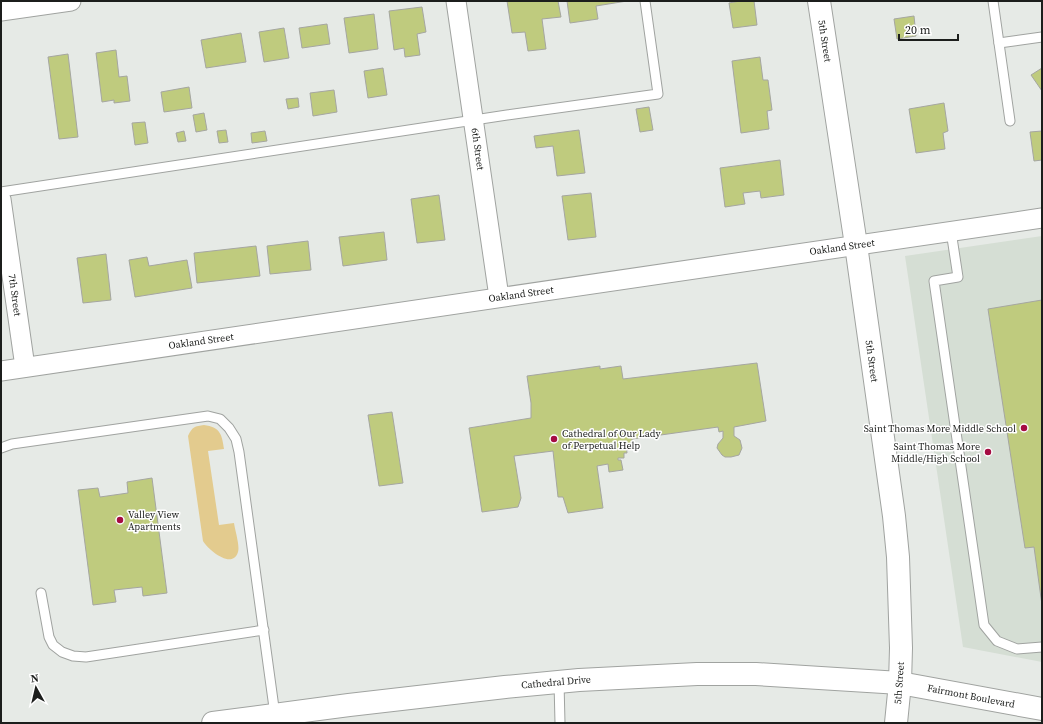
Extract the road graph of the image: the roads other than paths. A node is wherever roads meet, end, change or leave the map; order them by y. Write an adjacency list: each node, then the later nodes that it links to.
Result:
1 (71, 1): 6 (street)
2 (456, 1): 9 (street, 6th Street)
3 (645, 1): 9 (lane)
4 (819, 1): 15 (main road, 5th Street)
5 (993, 1): 8 (lane)
6 (1, 11)
7 (1042, 37): 8 (lane)
8 (999, 43): 10 (lane)
9 (474, 120): 11 (lane); 16 (street, 6th Street)
10 (1010, 121)
11 (1, 192)
12 (2, 211): 17 (street, 7th Street)
13 (1042, 218): 14 (street, Oakland Street)
14 (951, 231): 15 (street, Oakland Street); 22 (lane)
15 (856, 245): 16 (street, Oakland Street); 24 (main road, 5th Street)
16 (499, 297): 17 (street, Oakland Street)
17 (26, 367): 18 (street, Oakland Street)
18 (1, 371)
19 (1, 448): 21 (lane)
20 (41, 593): 21 (lane)
21 (264, 630): 26 (lane)
22 (1042, 646)
23 (559, 682): 24 (main road, Cathedral Drive); 26 (main road, Cathedral Drive); 28 (lane)
24 (900, 683): 25 (main road, Fairmont Boulevard); 29 (main road, 5th Street)
25 (1042, 709)
26 (275, 719): 27 (main road, Cathedral Drive)
27 (213, 723)
28 (560, 723)
29 (896, 723)

